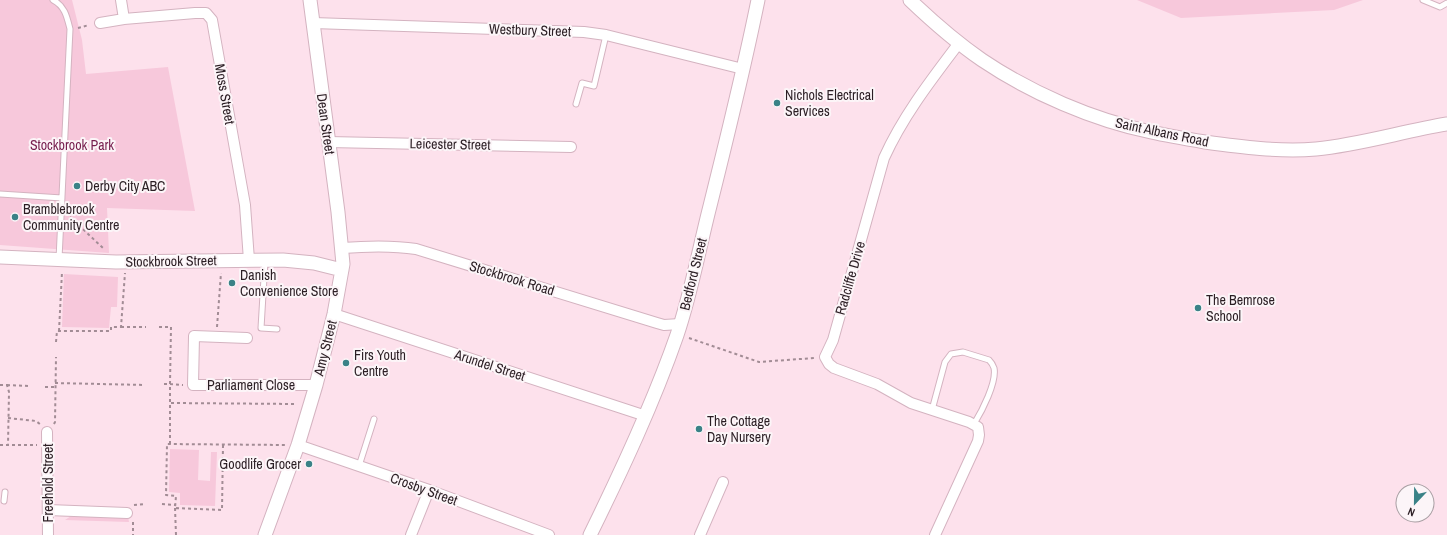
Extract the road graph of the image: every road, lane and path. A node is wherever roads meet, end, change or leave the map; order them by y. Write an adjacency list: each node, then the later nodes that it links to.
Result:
1 (53, 0): 11 (lane)
2 (121, 0): 8 (street)
3 (310, 0): 10 (street, Dean Street)
4 (758, 0): 14 (street, Bedford Street)
5 (910, 0): 13 (street, Saint Albans Road)
6 (1423, 0): 7 (lane)
7 (1447, 3)
8 (124, 19): 9 (street, Moss Street); 26 (street, Moss Street)
9 (100, 23): 11 (path)
10 (313, 23): 12 (street, Westbury Street); 17 (street, Dean Street)
11 (70, 29): 20 (lane)
12 (606, 35): 14 (street, Westbury Street); 15 (lane)
13 (959, 43): 16 (street, Saint Albans Road); 41 (street, Radcliffe Drive)
14 (743, 69): 35 (street, Bedford Street)
15 (576, 104)
16 (1447, 124)
17 (328, 142): 18 (street, Leicester Street); 22 (street, Dean Street)
18 (571, 147)
19 (0, 194): 20 (lane)
20 (62, 198): 21 (lane)
21 (61, 209): 24 (lane); 28 (path)
22 (342, 248): 29 (street, Amy Street); 35 (street, Stockbrook Road)
23 (0, 256): 24 (street, Stockbrook Street)
24 (60, 260): 28 (street, Stockbrook Street); 36 (path)
25 (222, 260): 26 (street, Stockbrook Street); 28 (street, Stockbrook Street); 37 (path)
26 (248, 260): 27 (street, Stockbrook Street)
27 (265, 260): 29 (street, Stockbrook Street); 34 (lane)
28 (121, 262): 31 (path)
29 (342, 270): 30 (street, Amy Street)
30 (334, 314): 49 (street, Amy Street); 56 (street, Arundel Street)
31 (121, 327): 32 (path); 36 (path)
32 (146, 327)
33 (159, 327): 44 (path)
34 (277, 329)
35 (679, 329): 41 (path); 56 (street, Bedford Street)
36 (59, 331): 39 (path)
37 (217, 337): 38 (street, Parliament Close); 48 (street, Parliament Close)
38 (247, 338)
39 (56, 342)
40 (56, 357): 42 (path)
41 (825, 357): 55 (street)
42 (56, 383): 47 (path); 52 (path)
43 (162, 384): 44 (path)
44 (170, 384): 48 (path); 53 (path)
45 (0, 385): 46 (path)
46 (7, 385): 50 (path); 57 (path)
47 (145, 385)
48 (193, 385): 49 (street, Parliament Close)
49 (316, 385): 54 (street, Amy Street)
50 (28, 386)
51 (45, 387): 52 (path)
52 (56, 387): 60 (path)
53 (171, 403): 54 (path); 61 (path)
54 (310, 404): 65 (street, Amy Street)
55 (932, 410): 59 (street); 59 (lane)
56 (646, 416): 81 (street, Bedford Street)
57 (8, 418): 60 (path); 63 (path)
58 (374, 419): 67 (lane)
59 (974, 424): 83 (street)
60 (47, 432): 66 (street, Freehold Street)
61 (170, 444): 64 (path); 73 (path)
62 (0, 445): 63 (path)
63 (8, 445): 66 (path)
64 (223, 445): 65 (path); 73 (path)
65 (298, 445): 67 (street, Crosby Street); 78 (street, Amy Street)
66 (48, 446): 74 (street, Freehold Street)
67 (359, 466): 69 (street, Crosby Street)
68 (723, 482): 82 (street)
69 (429, 490): 79 (street); 80 (street, Crosby Street)
70 (5, 492): 71 (lane)
71 (4, 501)
72 (162, 504): 73 (path)
73 (175, 507): 77 (path)
74 (48, 510): 75 (street); 76 (street, Freehold Street)
75 (127, 513)
76 (48, 535)
77 (176, 535)
78 (265, 535)
79 (411, 535)
80 (549, 535)
81 (590, 535)
82 (700, 535)
83 (935, 535)

